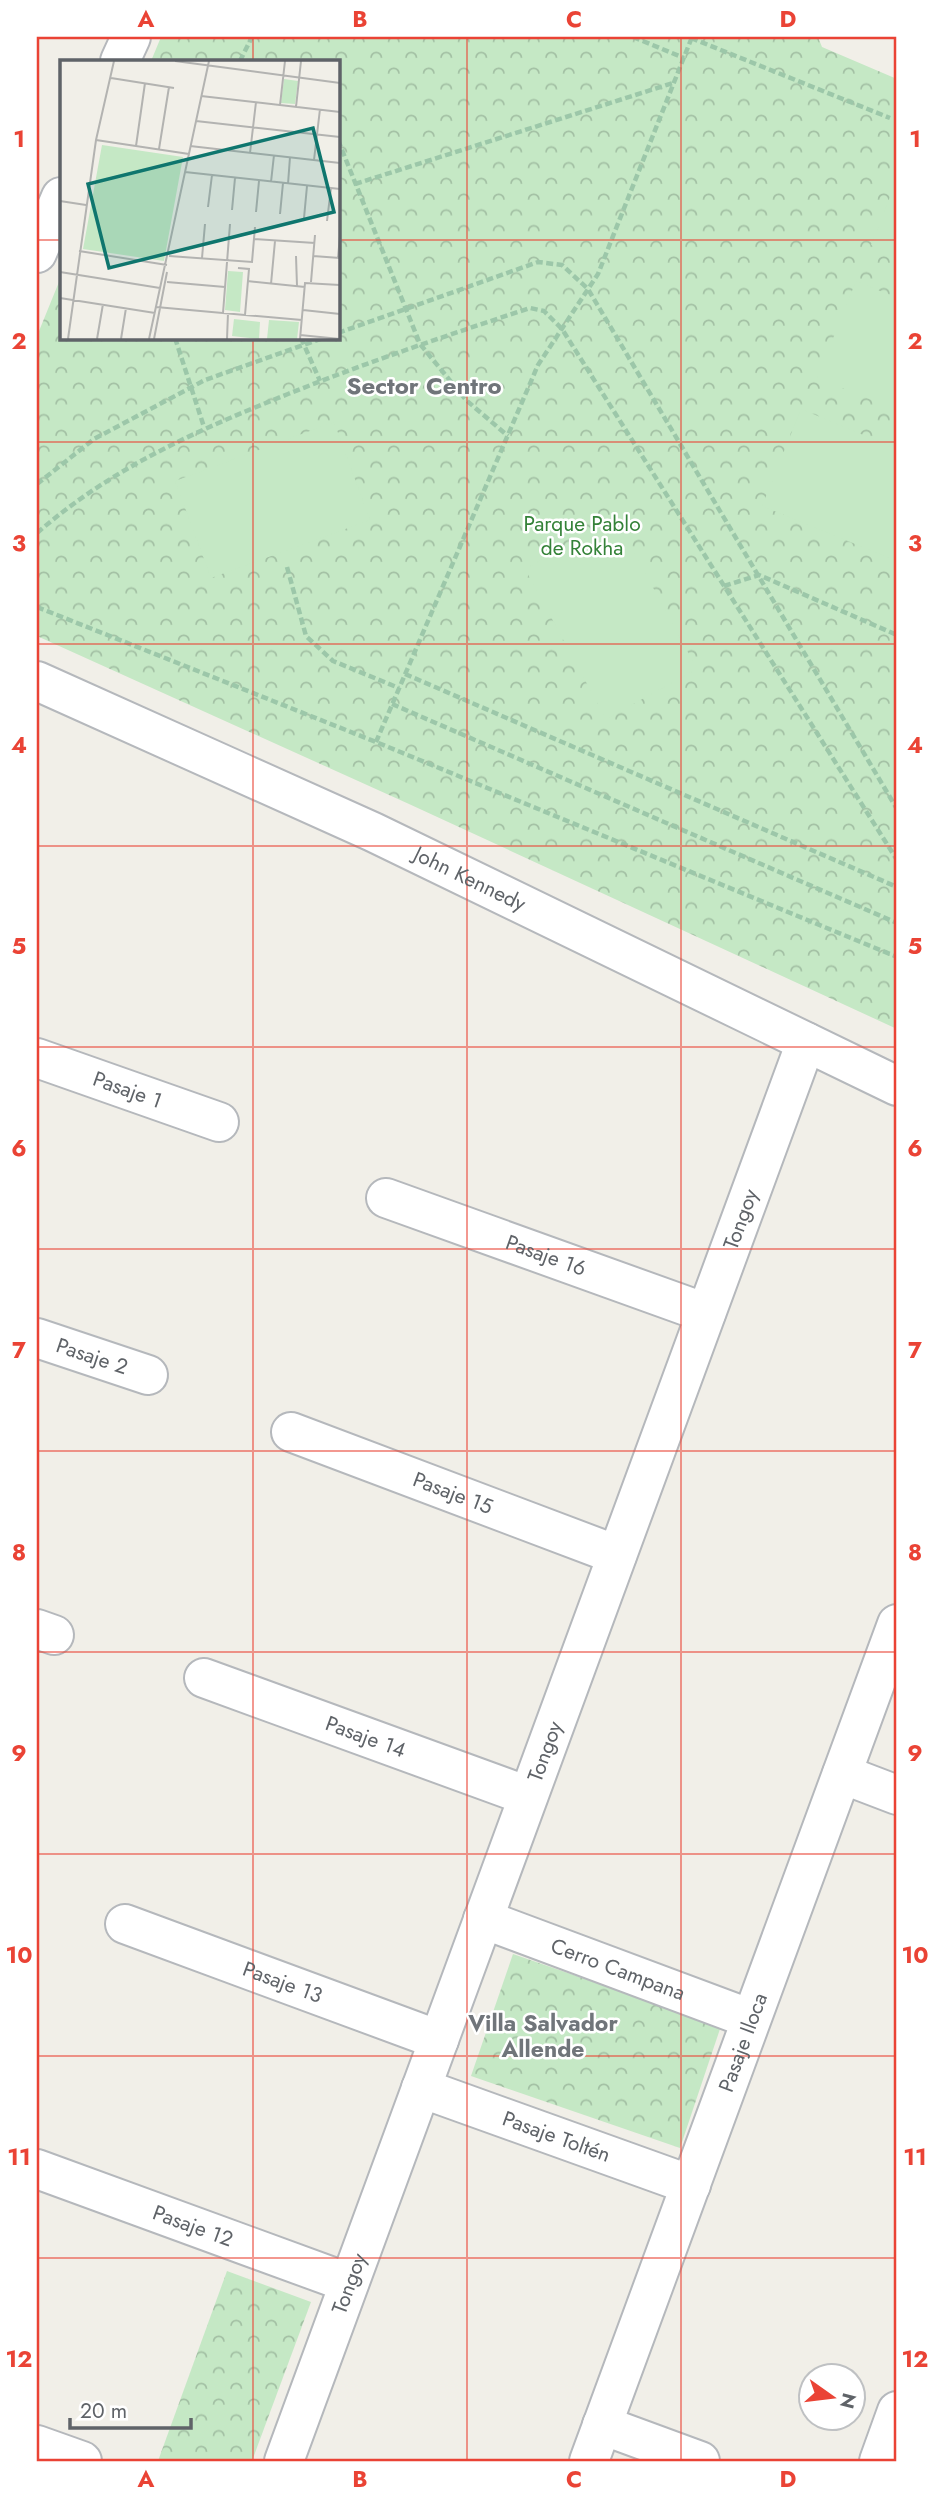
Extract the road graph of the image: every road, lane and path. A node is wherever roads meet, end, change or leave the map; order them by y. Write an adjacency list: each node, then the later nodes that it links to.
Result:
1 (131, 37): 6 (street)
2 (252, 37): 7 (path)
3 (633, 37): 5 (path)
4 (692, 38): 5 (path); 9 (path)
5 (684, 58): 8 (path)
6 (120, 60)
7 (240, 60)
8 (674, 83): 11 (path); 14 (path)
9 (890, 118)
10 (340, 144): 11 (path)
11 (355, 184): 15 (path)
12 (60, 199): 13 (street)
13 (37, 254)
14 (588, 289): 15 (path); 16 (path); 30 (path)
15 (405, 309): 17 (path); 22 (path)
16 (562, 328): 22 (path); 26 (path); 31 (path)
17 (340, 332)
18 (176, 340): 24 (path)
19 (302, 340): 21 (path)
20 (317, 340): 21 (path)
21 (304, 344): 23 (path); 24 (path)
22 (420, 344): 23 (path); 26 (path)
23 (320, 381): 25 (path)
24 (192, 387): 25 (path); 27 (path)
25 (204, 427): 28 (path)
26 (508, 436): 34 (path)
27 (37, 484)
28 (37, 533)
29 (287, 567): 36 (path)
30 (759, 575): 31 (path); 33 (path); 39 (path)
31 (724, 586): 40 (path)
32 (37, 607): 38 (path)
33 (897, 635)
34 (405, 674): 36 (path); 41 (path)
35 (37, 681): 44 (street, John Kennedy)
36 (399, 688): 37 (path)
37 (392, 704): 38 (path); 42 (path)
38 (376, 742): 43 (path)
39 (897, 809)
40 (897, 860)
41 (897, 887)
42 (897, 923)
43 (897, 957)
44 (806, 1041): 46 (street, John Kennedy); 49 (street, Tongoy)
45 (37, 1058): 47 (street, Pasaje 1)
46 (897, 1086)
47 (219, 1122)
48 (386, 1198): 49 (street, Pasaje 16)
49 (706, 1313): 53 (street, Tongoy)
50 (37, 1338): 51 (street, Pasaje 2)
51 (148, 1375)
52 (291, 1432): 53 (street, Pasaje 15)
53 (617, 1555): 58 (street, Tongoy)
54 (897, 1624): 56 (street, Pasaje Iloca)
55 (204, 1678): 58 (street, Pasaje 14)
56 (842, 1774): 57 (street); 61 (street, Pasaje Iloca)
57 (897, 1795)
58 (528, 1796): 59 (street, Tongoy)
59 (483, 1919): 61 (street, Cerro Campana); 62 (street, Tongoy)
60 (125, 1924): 62 (street, Pasaje 13)
61 (751, 2019): 65 (street, Pasaje Iloca)
62 (439, 2040): 63 (street, Tongoy)
63 (421, 2088): 65 (street, Pasaje Toltén); 66 (street, Tongoy)
64 (37, 2169): 66 (street, Pasaje 12)
65 (691, 2185): 68 (street, Pasaje Iloca)
66 (349, 2283): 71 (street, Tongoy)
67 (897, 2411): 74 (street)
68 (602, 2425): 72 (street, Pasaje Iloca); 73 (street)
69 (37, 2445): 70 (street)
70 (82, 2461)
71 (284, 2461)
72 (589, 2461)
73 (700, 2461)
74 (879, 2461)

